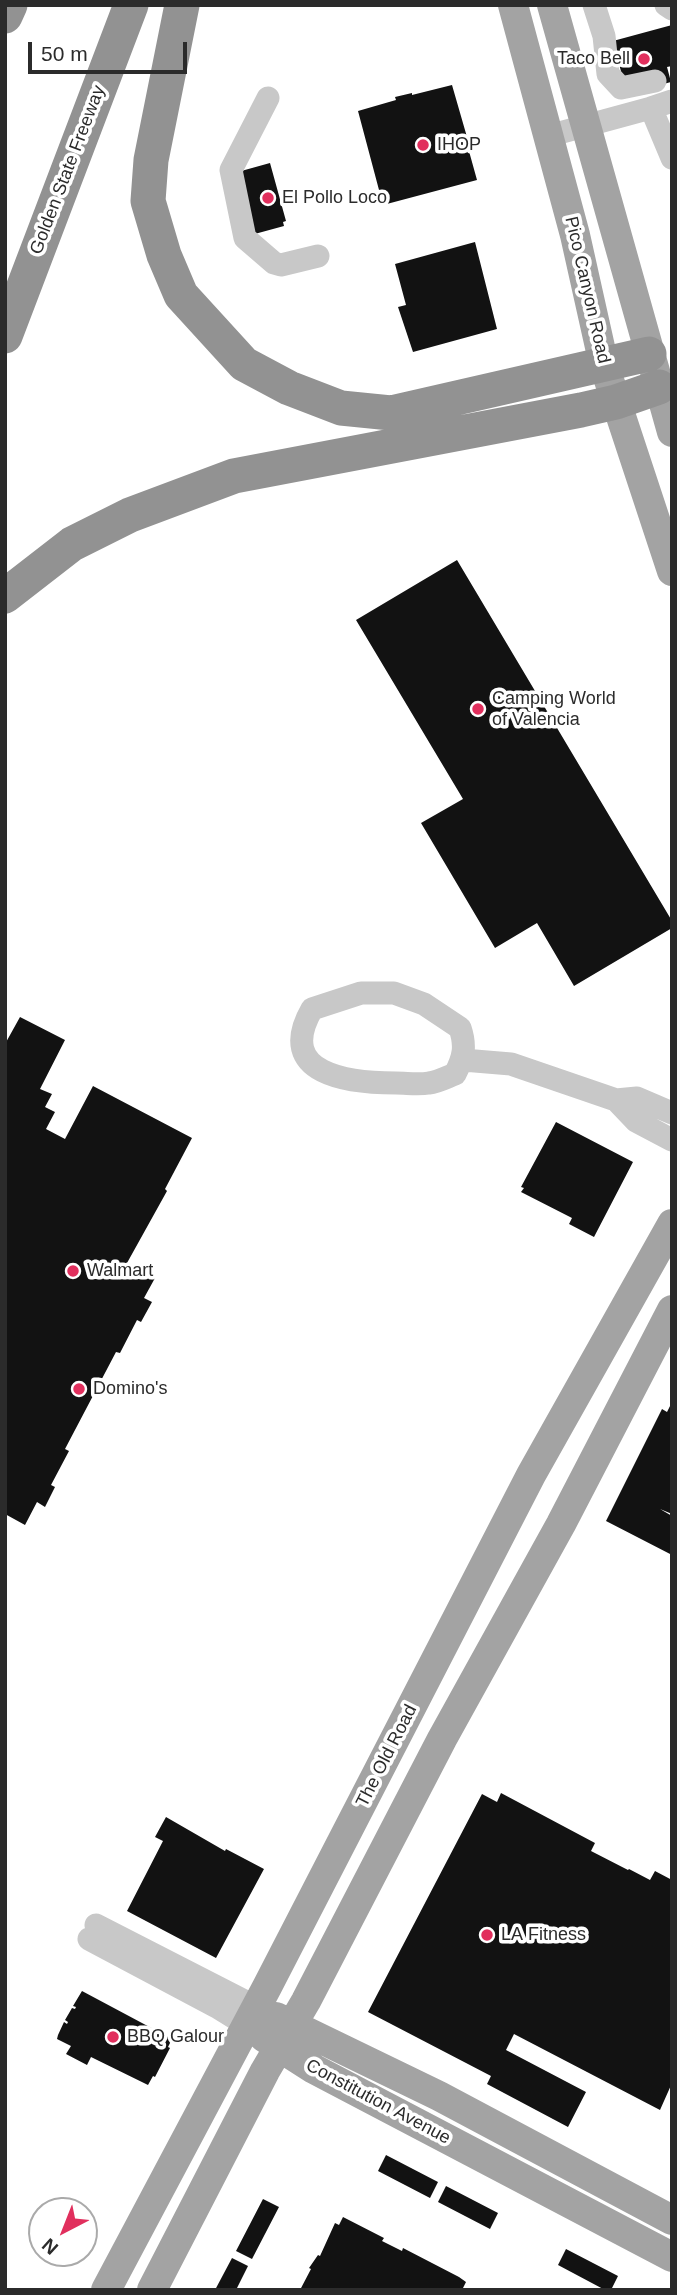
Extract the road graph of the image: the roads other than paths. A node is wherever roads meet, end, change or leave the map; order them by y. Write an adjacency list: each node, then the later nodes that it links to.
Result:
1 (9, 5): 9 (highway)
2 (131, 5): 17 (highway, Golden State Freeway)
3 (181, 5): 19 (highway)
4 (513, 5): 14 (main road, Pico Canyon Road)
5 (552, 5): 13 (main road)
6 (594, 5): 10 (lane)
7 (666, 5): 8 (lane)
8 (672, 9)
9 (5, 16)
10 (665, 78)
11 (268, 98): 16 (lane)
12 (661, 104): 13 (lane); 15 (lane)
13 (587, 124): 14 (lane); 18 (main road)
14 (548, 136): 19 (main road, Pico Canyon Road)
15 (672, 158)
16 (318, 256)
17 (5, 336)
18 (660, 352): 19 (highway); 20 (main road)
19 (604, 365): 21 (main road, Pico Canyon Road)
20 (665, 385): 21 (highway); 22 (main road)
21 (616, 402): 23 (main road, Pico Canyon Road); 24 (highway)
22 (672, 432)
23 (672, 571)
24 (5, 596)
25 (463, 1060): 25 (lane); 26 (lane)
26 (616, 1100): 27 (lane); 28 (lane)
27 (672, 1113)
28 (672, 1140)
29 (672, 1224): 32 (main road, The Old Road)
30 (672, 1310): 33 (main road)
31 (92, 1932): 32 (lane, Constitution Avenue)
32 (251, 2016): 33 (main road, Constitution Avenue); 36 (main road, The Old Road)
33 (286, 2036): 34 (main road, Constitution Avenue); 35 (main road, Constitution Avenue); 37 (main road)
34 (672, 2220)
35 (672, 2257)
36 (106, 2290)
37 (152, 2290)

